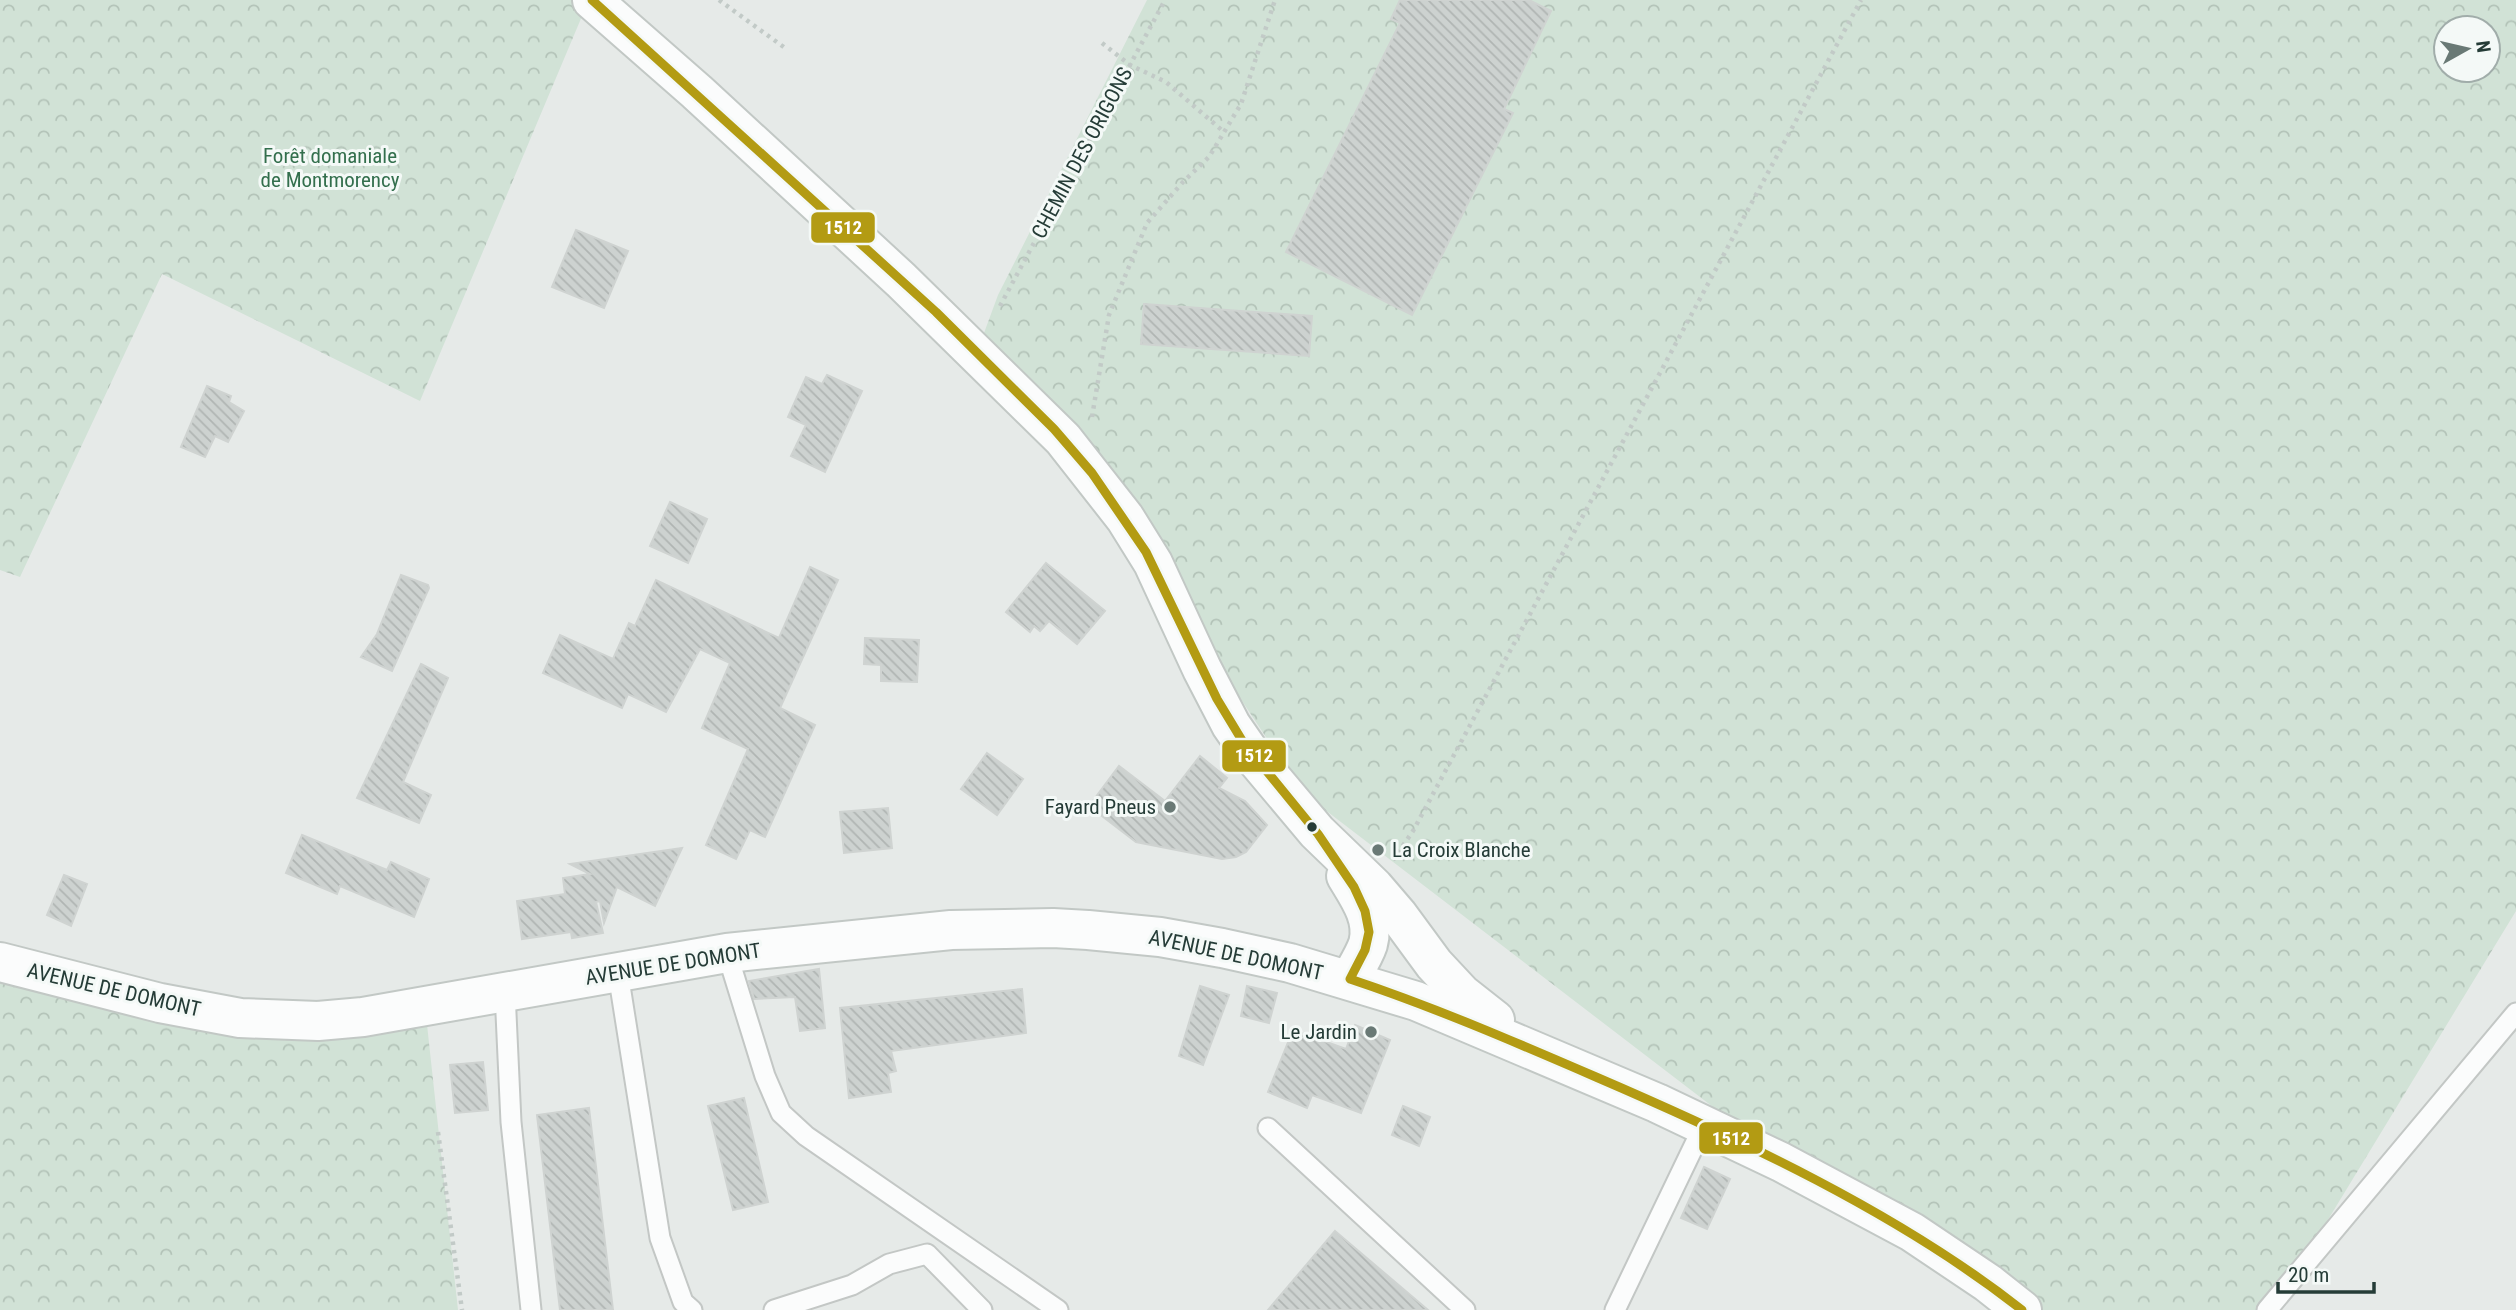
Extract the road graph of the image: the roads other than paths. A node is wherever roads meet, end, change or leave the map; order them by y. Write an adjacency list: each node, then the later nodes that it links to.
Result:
1 (592, 0): 2 (main road)
2 (1317, 832): 3 (main road); 7 (main road)
3 (1406, 926): 7 (main road); 10 (main road)
4 (727, 953): 6 (main road, AVENUE DE DOMONT); 7 (main road, AVENUE DE DOMONT); 17 (lane)
5 (0, 962): 8 (main road, AVENUE DE DOMONT)
6 (618, 973): 8 (main road, AVENUE DE DOMONT); 14 (lane)
7 (1359, 982): 10 (main road, AVENUE DE DOMONT)
8 (505, 992): 13 (lane)
9 (2516, 1013): 21 (lane)
10 (1553, 1058): 11 (main road)
11 (1704, 1125): 19 (lane); 20 (main road)
12 (1268, 1128): 18 (lane)
13 (531, 1310)
14 (692, 1310)
15 (774, 1310): 16 (lane)
16 (982, 1310)
17 (1058, 1310)
18 (1465, 1310)
19 (1615, 1310)
20 (2022, 1310)
21 (2267, 1310)

